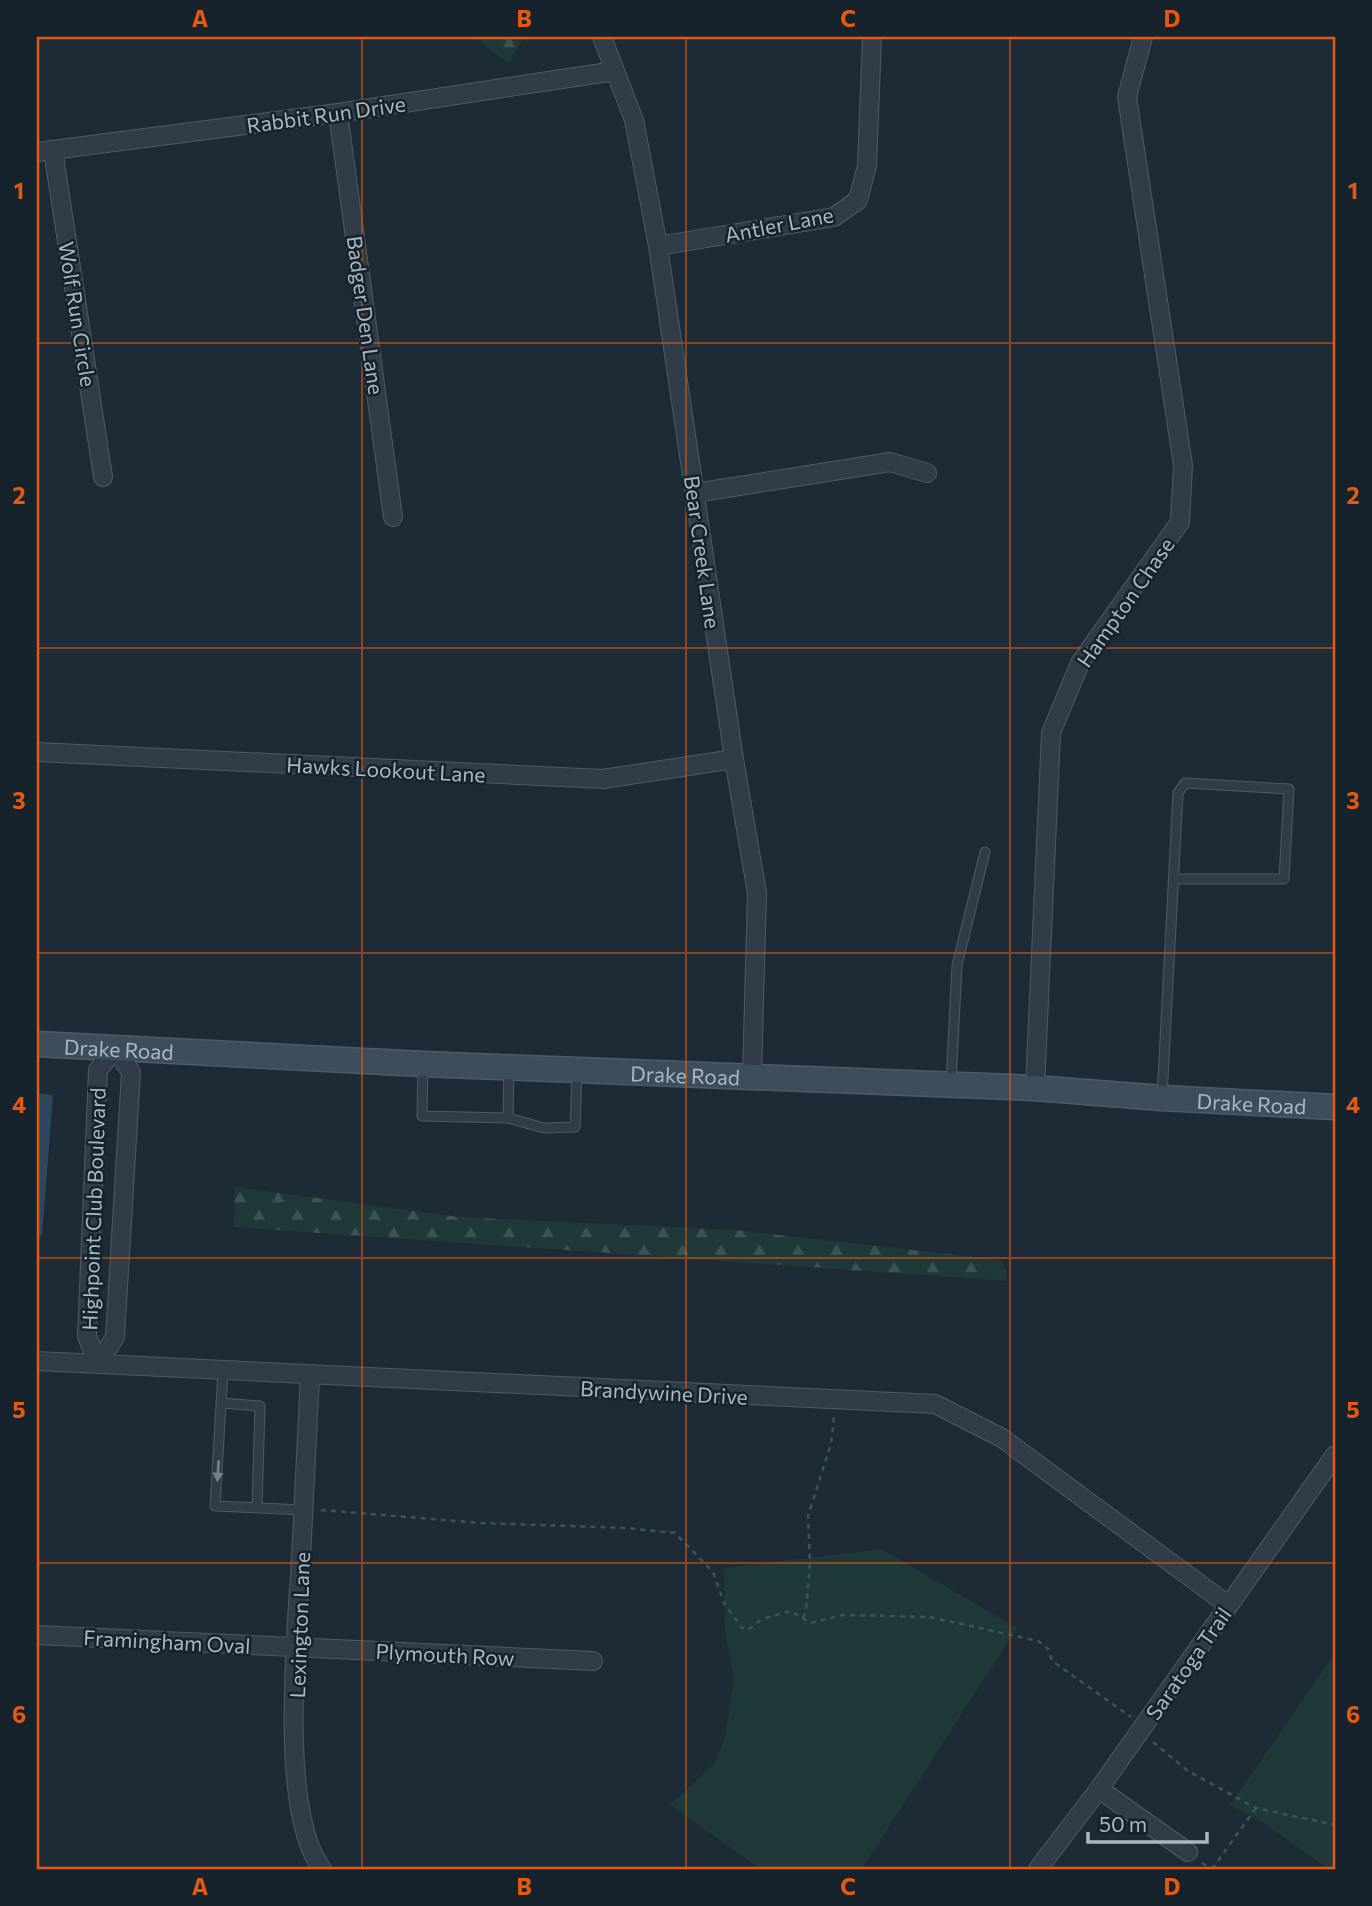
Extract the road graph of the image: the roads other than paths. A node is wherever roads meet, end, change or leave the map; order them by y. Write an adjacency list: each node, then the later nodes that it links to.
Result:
1 (603, 37): 4 (street, Bear Creek Lane)
2 (872, 37): 7 (street, Antler Lane)
3 (1143, 37): 23 (street, Hampton Chase)
4 (615, 71): 5 (street, Rabbit Run Drive); 7 (street, Bear Creek Lane)
5 (338, 113): 6 (street, Rabbit Run Drive); 11 (street, Badger Den Lane)
6 (45, 151): 9 (street, Wolf Run Circle)
7 (659, 246): 10 (street, Bear Creek Lane)
8 (927, 473): 10 (street)
9 (103, 477)
10 (695, 493): 13 (street, Bear Creek Lane)
11 (393, 517)
12 (37, 752): 13 (street, Hawks Lookout Lane)
13 (734, 759): 21 (street, Bear Creek Lane)
14 (985, 852): 22 (lane)
15 (1174, 879): 15 (lane); 24 (lane)
16 (37, 1044): 17 (street, Drake Road)
17 (116, 1049): 18 (street, Drake Road); 28 (street, Highpoint Club Boulevard); 28 (street, Highpoint Club Boulevard)
18 (423, 1064): 19 (street, Drake Road); 26 (lane)
19 (509, 1067): 20 (street, Drake Road); 26 (lane)
20 (577, 1069): 21 (street, Drake Road); 26 (lane)
21 (752, 1075): 22 (street, Drake Road)
22 (950, 1084): 23 (street, Drake Road)
23 (1035, 1088): 24 (street, Drake Road)
24 (1162, 1098): 25 (street, Drake Road)
25 (1335, 1107)
26 (508, 1118)
27 (37, 1361): 28 (street, Brandywine Drive)
28 (98, 1364): 29 (street, Brandywine Drive)
29 (223, 1371): 30 (street, Brandywine Drive); 31 (lane)
30 (310, 1376): 34 (street, Lexington Lane); 35 (street, Brandywine Drive)
31 (222, 1403): 33 (lane); 33 (lane, one-way to 33)
32 (1335, 1455): 35 (street, Saratoga Trail)
33 (257, 1508): 34 (lane)
34 (304, 1510): 37 (street, Lexington Lane)
35 (1228, 1605): 39 (street, Saratoga Trail)
36 (37, 1635): 37 (street, Framingham Oval)
37 (296, 1647): 38 (street, Plymouth Row); 41 (street, Lexington Lane)
38 (593, 1661)
39 (1099, 1789): 40 (street); 42 (street, Saratoga Trail)
40 (1188, 1852)
41 (322, 1869)
42 (1038, 1869)

